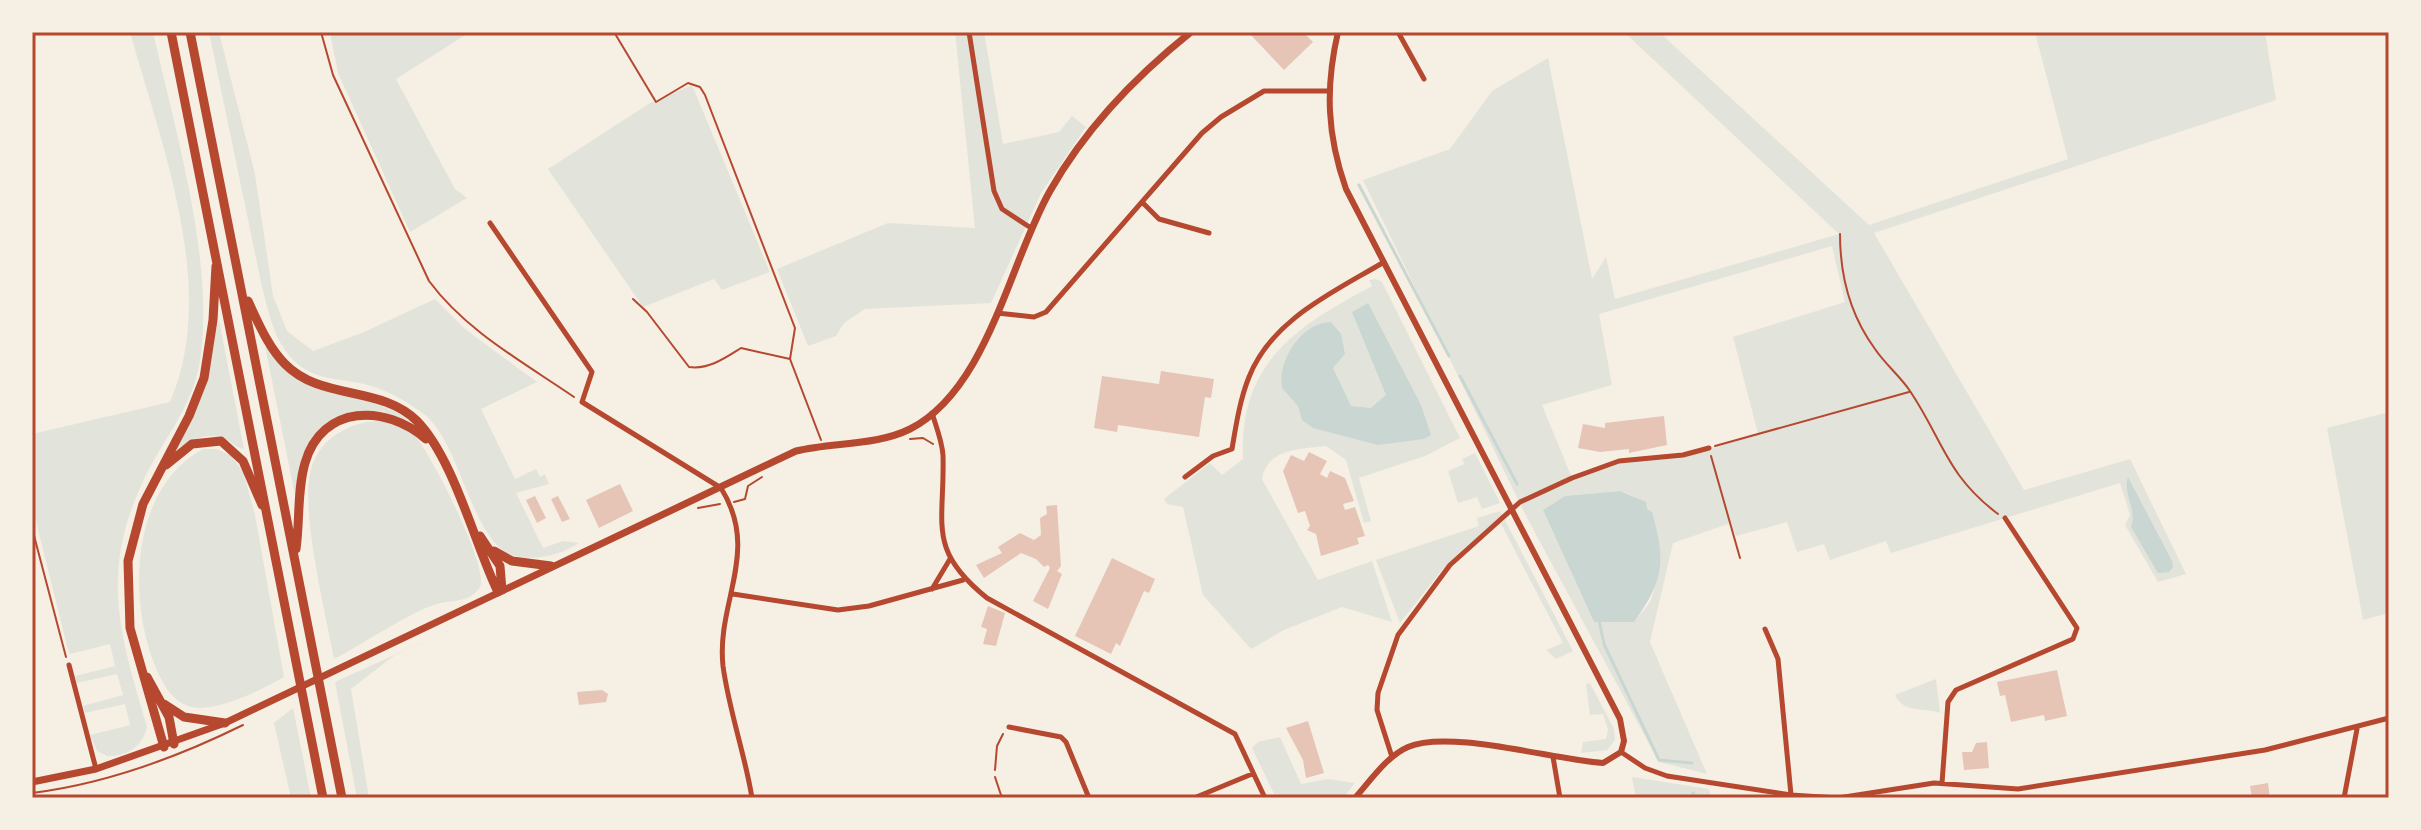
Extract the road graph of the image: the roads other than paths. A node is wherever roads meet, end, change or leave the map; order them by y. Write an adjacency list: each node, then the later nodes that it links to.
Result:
1 (171, 32): 13 (highway)
2 (190, 32): 15 (highway)
3 (969, 32): 11 (street)
4 (1191, 32): 11 (main road)
5 (1338, 32): 8 (street)
6 (1398, 32): 7 (street)
7 (1424, 79)
8 (1327, 91): 9 (street); 14 (street)
9 (1142, 202): 12 (street); 16 (street)
10 (490, 223): 22 (street)
11 (1031, 228): 16 (main road)
12 (1209, 233)
13 (216, 251): 20 (highway); 25 (highway)
14 (1384, 262): 21 (street); 23 (street)
15 (242, 287): 18 (highway); 28 (highway)
16 (996, 313): 17 (main road)
17 (932, 413): 22 (main road); 29 (street)
18 (431, 444): 26 (highway); 28 (highway)
19 (1709, 448): 23 (street)
20 (161, 470): 25 (highway); 37 (highway)
21 (1185, 477)
22 (721, 488): 30 (main road); 34 (street)
23 (1511, 511): 44 (street); 45 (street)
24 (2005, 518): 51 (street)
25 (270, 525): 54 (highway)
26 (478, 534): 27 (highway); 33 (highway)
27 (492, 550): 30 (highway); 33 (highway)
28 (295, 558): 55 (highway)
29 (950, 559): 31 (street); 32 (street)
30 (551, 566): 33 (main road)
31 (963, 580): 32 (street); 48 (street)
32 (932, 589): 34 (street)
33 (500, 591): 40 (main road)
34 (733, 594): 56 (street)
35 (1765, 629): 53 (street)
36 (69, 665): 47 (street)
37 (145, 674): 38 (highway); 43 (highway)
38 (163, 703): 40 (highway); 43 (highway)
39 (2389, 718): 42 (street)
40 (225, 723): 43 (main road)
41 (1009, 727): 58 (street)
42 (2357, 729): 52 (street); 64 (street)
43 (169, 746): 47 (main road)
44 (1621, 752): 46 (street); 53 (street)
45 (1392, 757): 46 (street); 61 (street)
46 (1553, 757): 62 (street)
47 (96, 769): 50 (main road)
48 (1252, 774): 59 (street); 60 (street)
49 (995, 777): 57 (lane)
50 (32, 782)
51 (1942, 783): 52 (street); 53 (street)
52 (2002, 790): 63 (street)
53 (1791, 795)
54 (323, 798)
55 (342, 798)
56 (752, 798)
57 (1002, 798)
58 (1089, 798)
59 (1194, 798)
60 (1265, 798)
61 (1355, 798)
62 (1560, 798)
63 (2009, 798)
64 (2344, 798)

